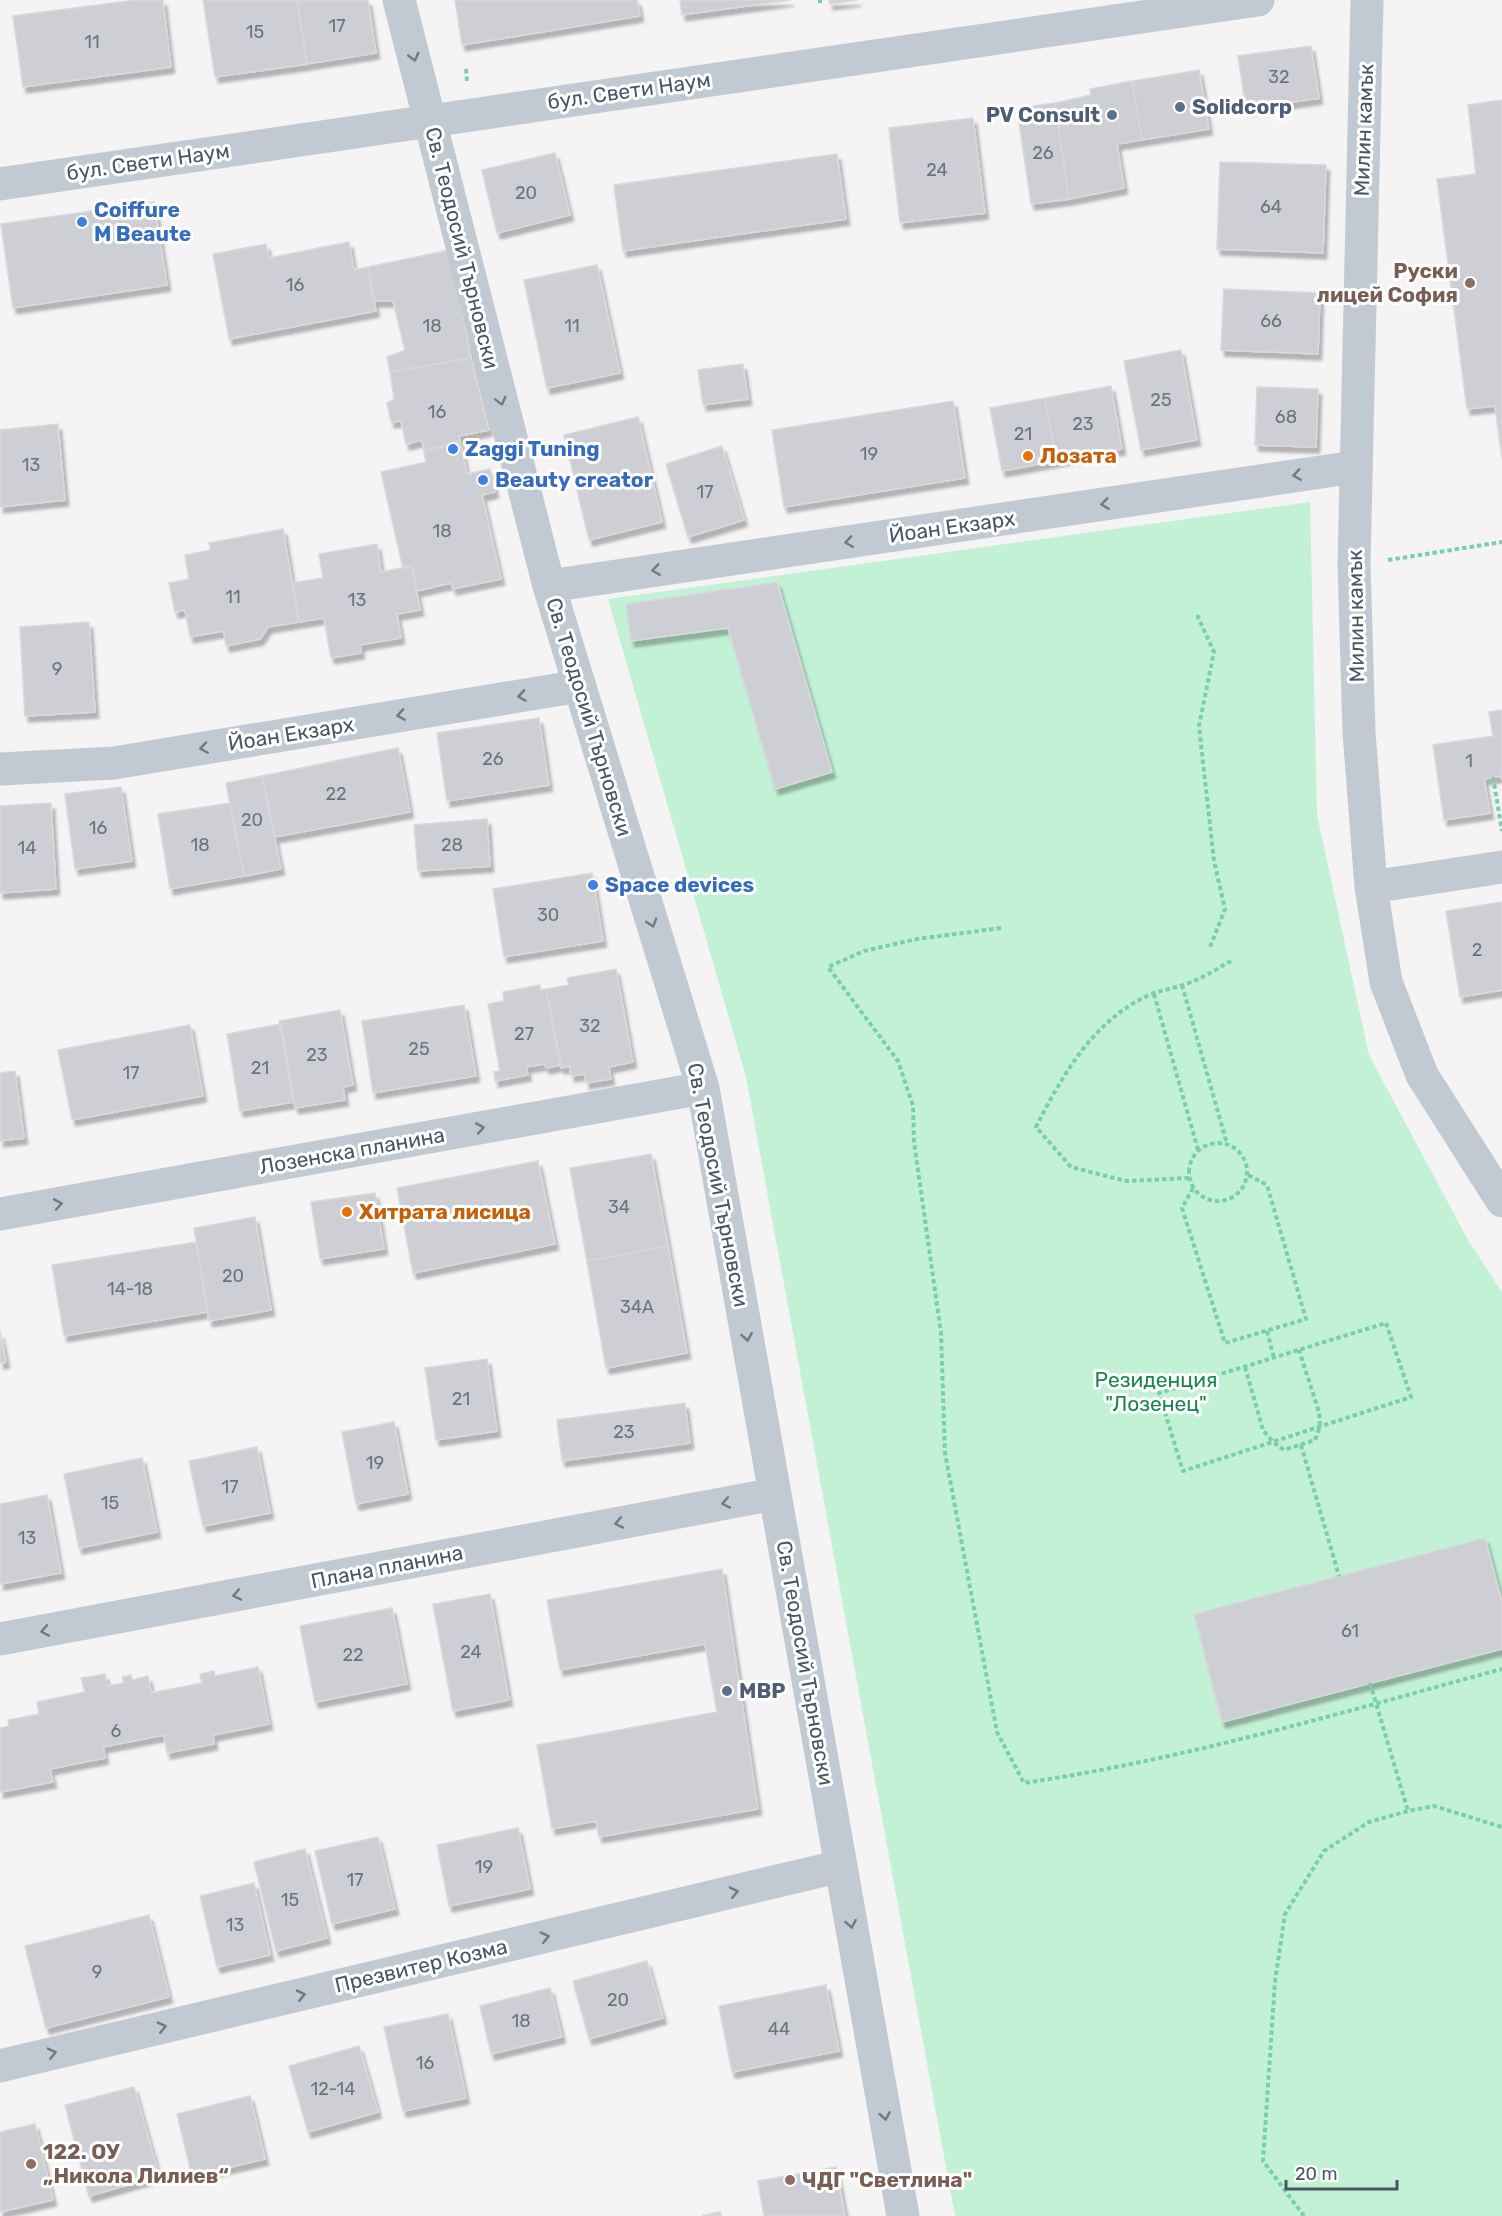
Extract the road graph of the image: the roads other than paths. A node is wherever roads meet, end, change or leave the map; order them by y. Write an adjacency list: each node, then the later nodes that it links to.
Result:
1 (399, 0): 4 (street, Св. Теодосий Търновски, one-way to 4)
2 (1258, 0): 4 (street, бул. Свети Наум)
3 (1367, 0): 6 (street, Милин камък)
4 (429, 120): 5 (street, бул. Свети Наум); 7 (street, Св. Теодосий Търновски, one-way to 7)
5 (0, 184)
6 (1355, 467): 7 (street, Йоан Екзарх, one-way to 7); 11 (street, Милин камък)
7 (549, 586): 8 (street, Св. Теодосий Търновски)
8 (580, 686): 9 (street, Йоан Екзарх, one-way to 9); 12 (street, Св. Теодосий Търновски, one-way to 12)
9 (0, 770)
10 (1502, 867): 11 (street)
11 (1371, 887): 13 (street, Милин камък)
12 (703, 1088): 14 (street, Лозенска планина, one-way to 12); 15 (street, Св. Теодосий Търновски, one-way to 15)
13 (1502, 1201)
14 (0, 1214)
15 (775, 1494): 16 (street, Плана планина, one-way to 16); 17 (street, Св. Теодосий Търновски)
16 (0, 1640)
17 (841, 1866): 18 (street, Презвитер Козма, one-way to 17); 19 (street, Св. Теодосий Търновски, one-way to 19)
18 (0, 2066)
19 (903, 2216)

